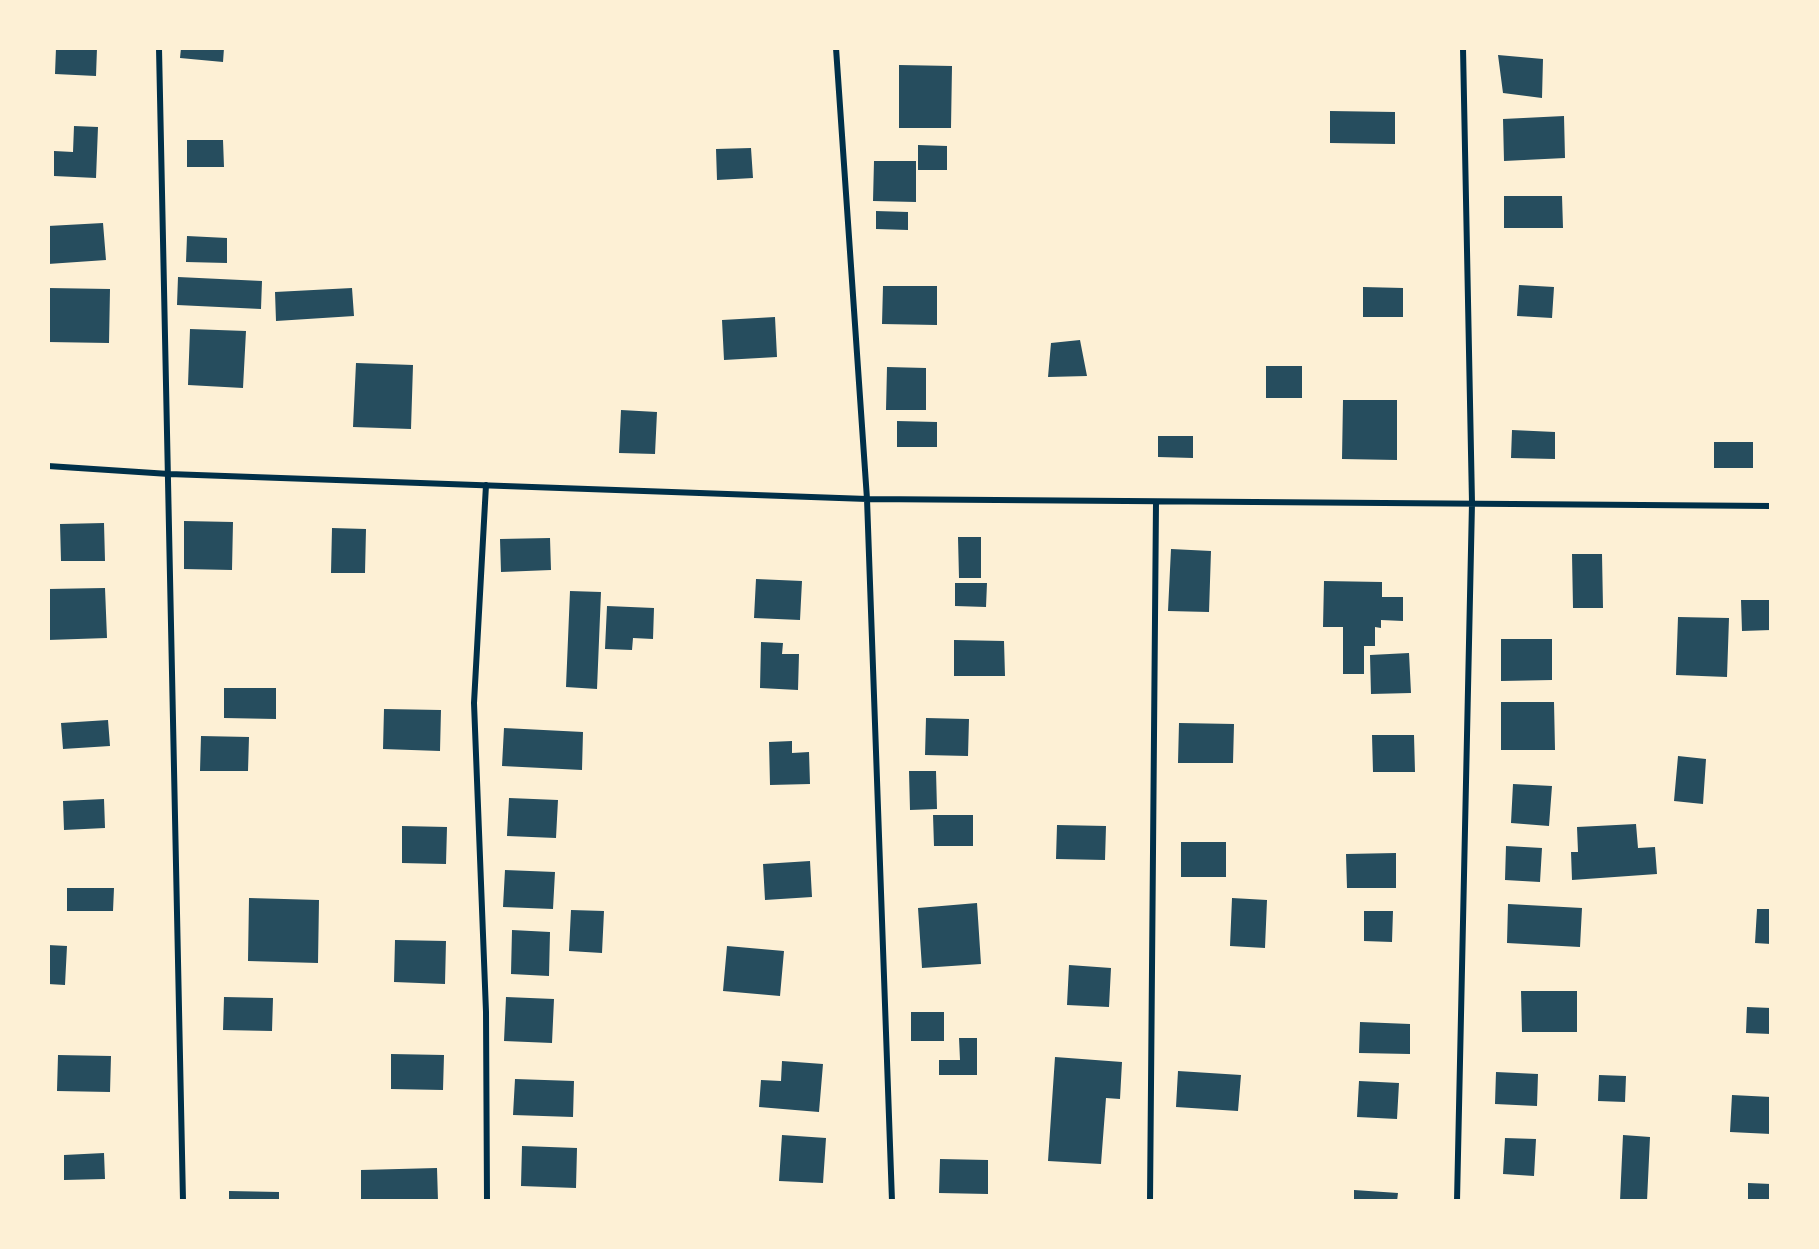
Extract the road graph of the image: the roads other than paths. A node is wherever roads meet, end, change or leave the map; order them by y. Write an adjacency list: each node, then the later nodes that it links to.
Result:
1 (159, 48): 5 (street)
2 (836, 48): 7 (street)
3 (1463, 48): 9 (street)
4 (48, 466): 5 (street)
5 (169, 474): 6 (street); 11 (street)
6 (486, 485): 7 (street); 12 (street)
7 (867, 499): 8 (street); 13 (street)
8 (1156, 502): 9 (street); 14 (street)
9 (1472, 503): 10 (street); 15 (street)
10 (1771, 506)
11 (183, 1201)
12 (487, 1201)
13 (892, 1201)
14 (1150, 1201)
15 (1457, 1201)

